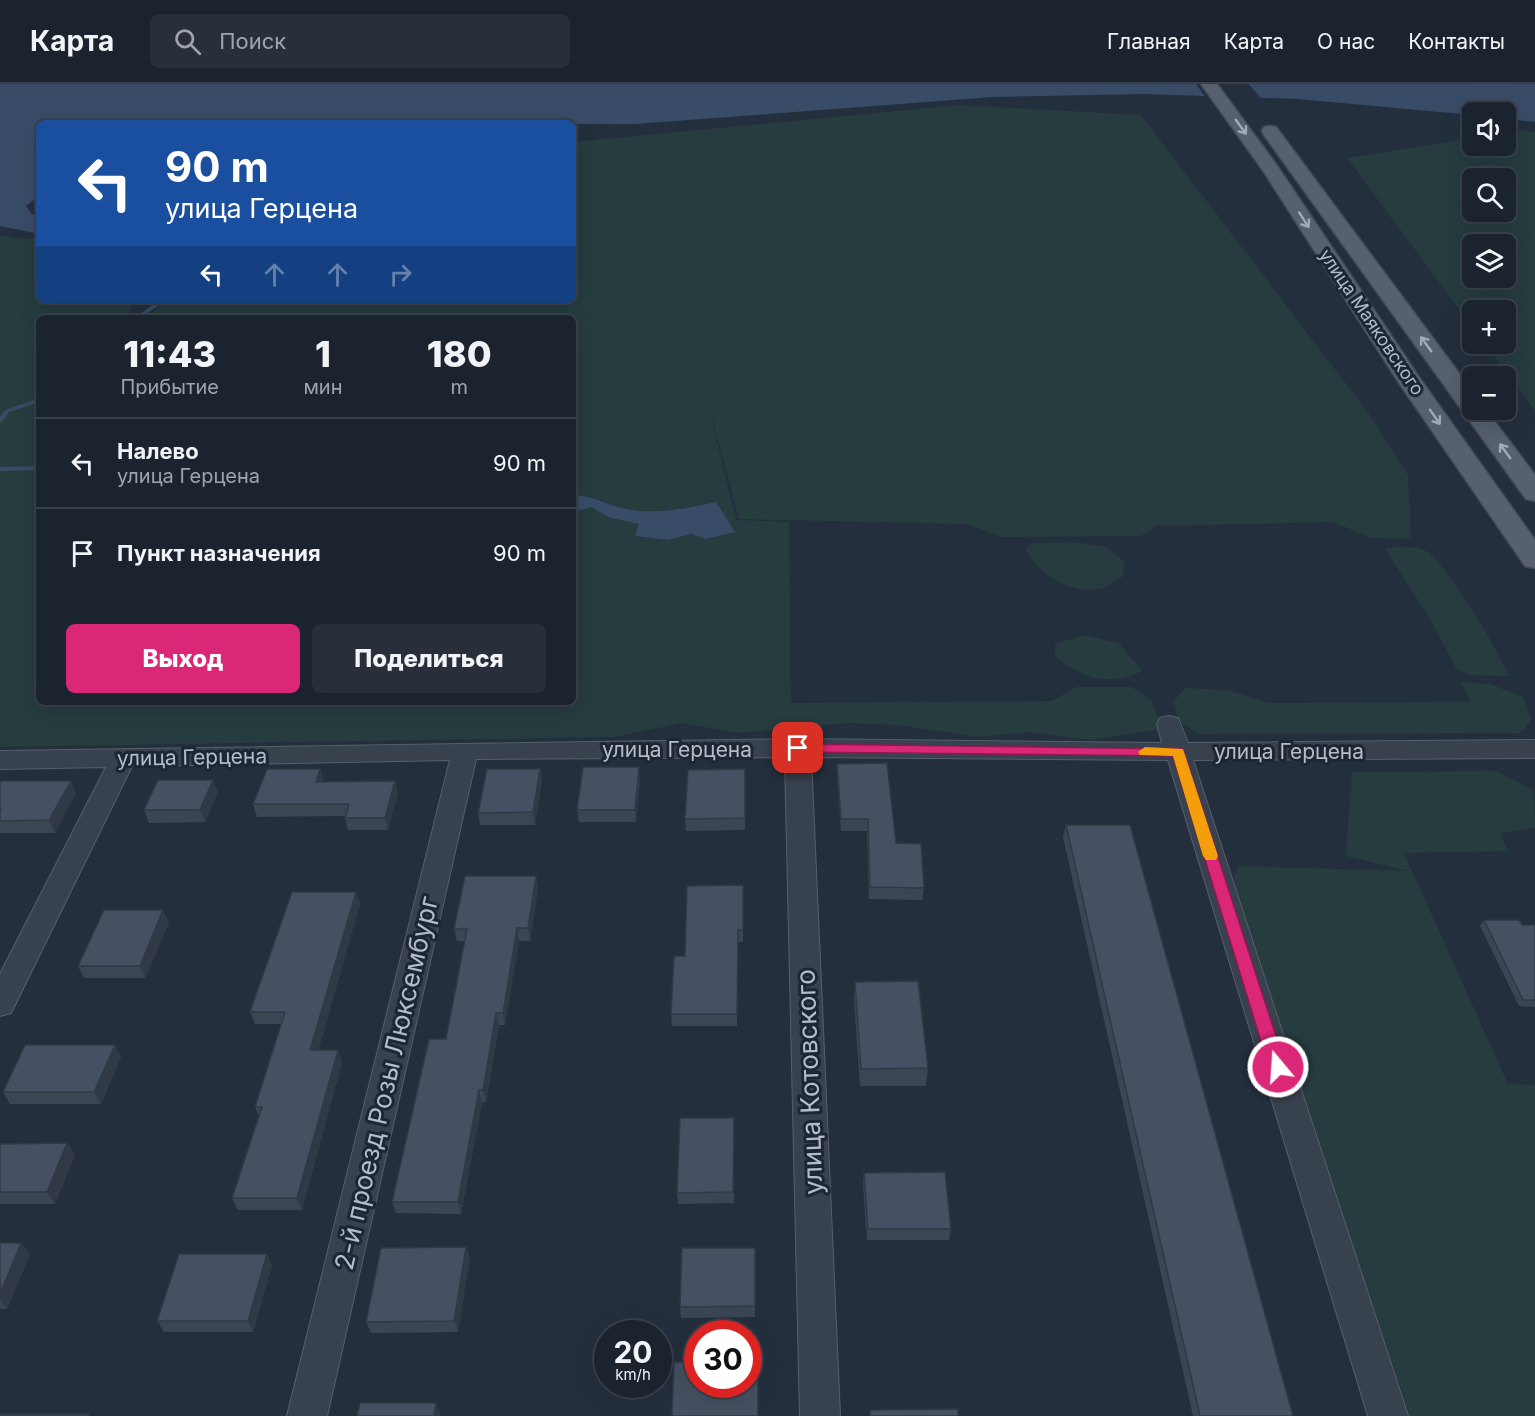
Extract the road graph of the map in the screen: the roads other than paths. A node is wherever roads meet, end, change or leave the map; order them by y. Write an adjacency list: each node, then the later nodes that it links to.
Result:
1 (1209, 84): 6 (main road, улица Маяковского, one-way to 6)
2 (1257, 113): 3 (main road, улица Маяковского, one-way to 2)
3 (1462, 393)
4 (1482, 420): 5 (main road, улица Маяковского, one-way to 4)
5 (1535, 493)
6 (1535, 560)
7 (1173, 738): 8 (street, улица Герцена); 9 (street, улица Герцена); 16 (street)
8 (798, 748): 10 (street, улица Герцена); 15 (street, улица Котовского)
9 (1535, 749)
10 (465, 751): 11 (street, улица Герцена); 14 (street, 2-й проезд Розы Люксембург)
11 (123, 759): 12 (street, улица Герцена); 13 (street)
12 (0, 760)
13 (0, 1004)
14 (307, 1416)
15 (820, 1416)
16 (1388, 1416)

